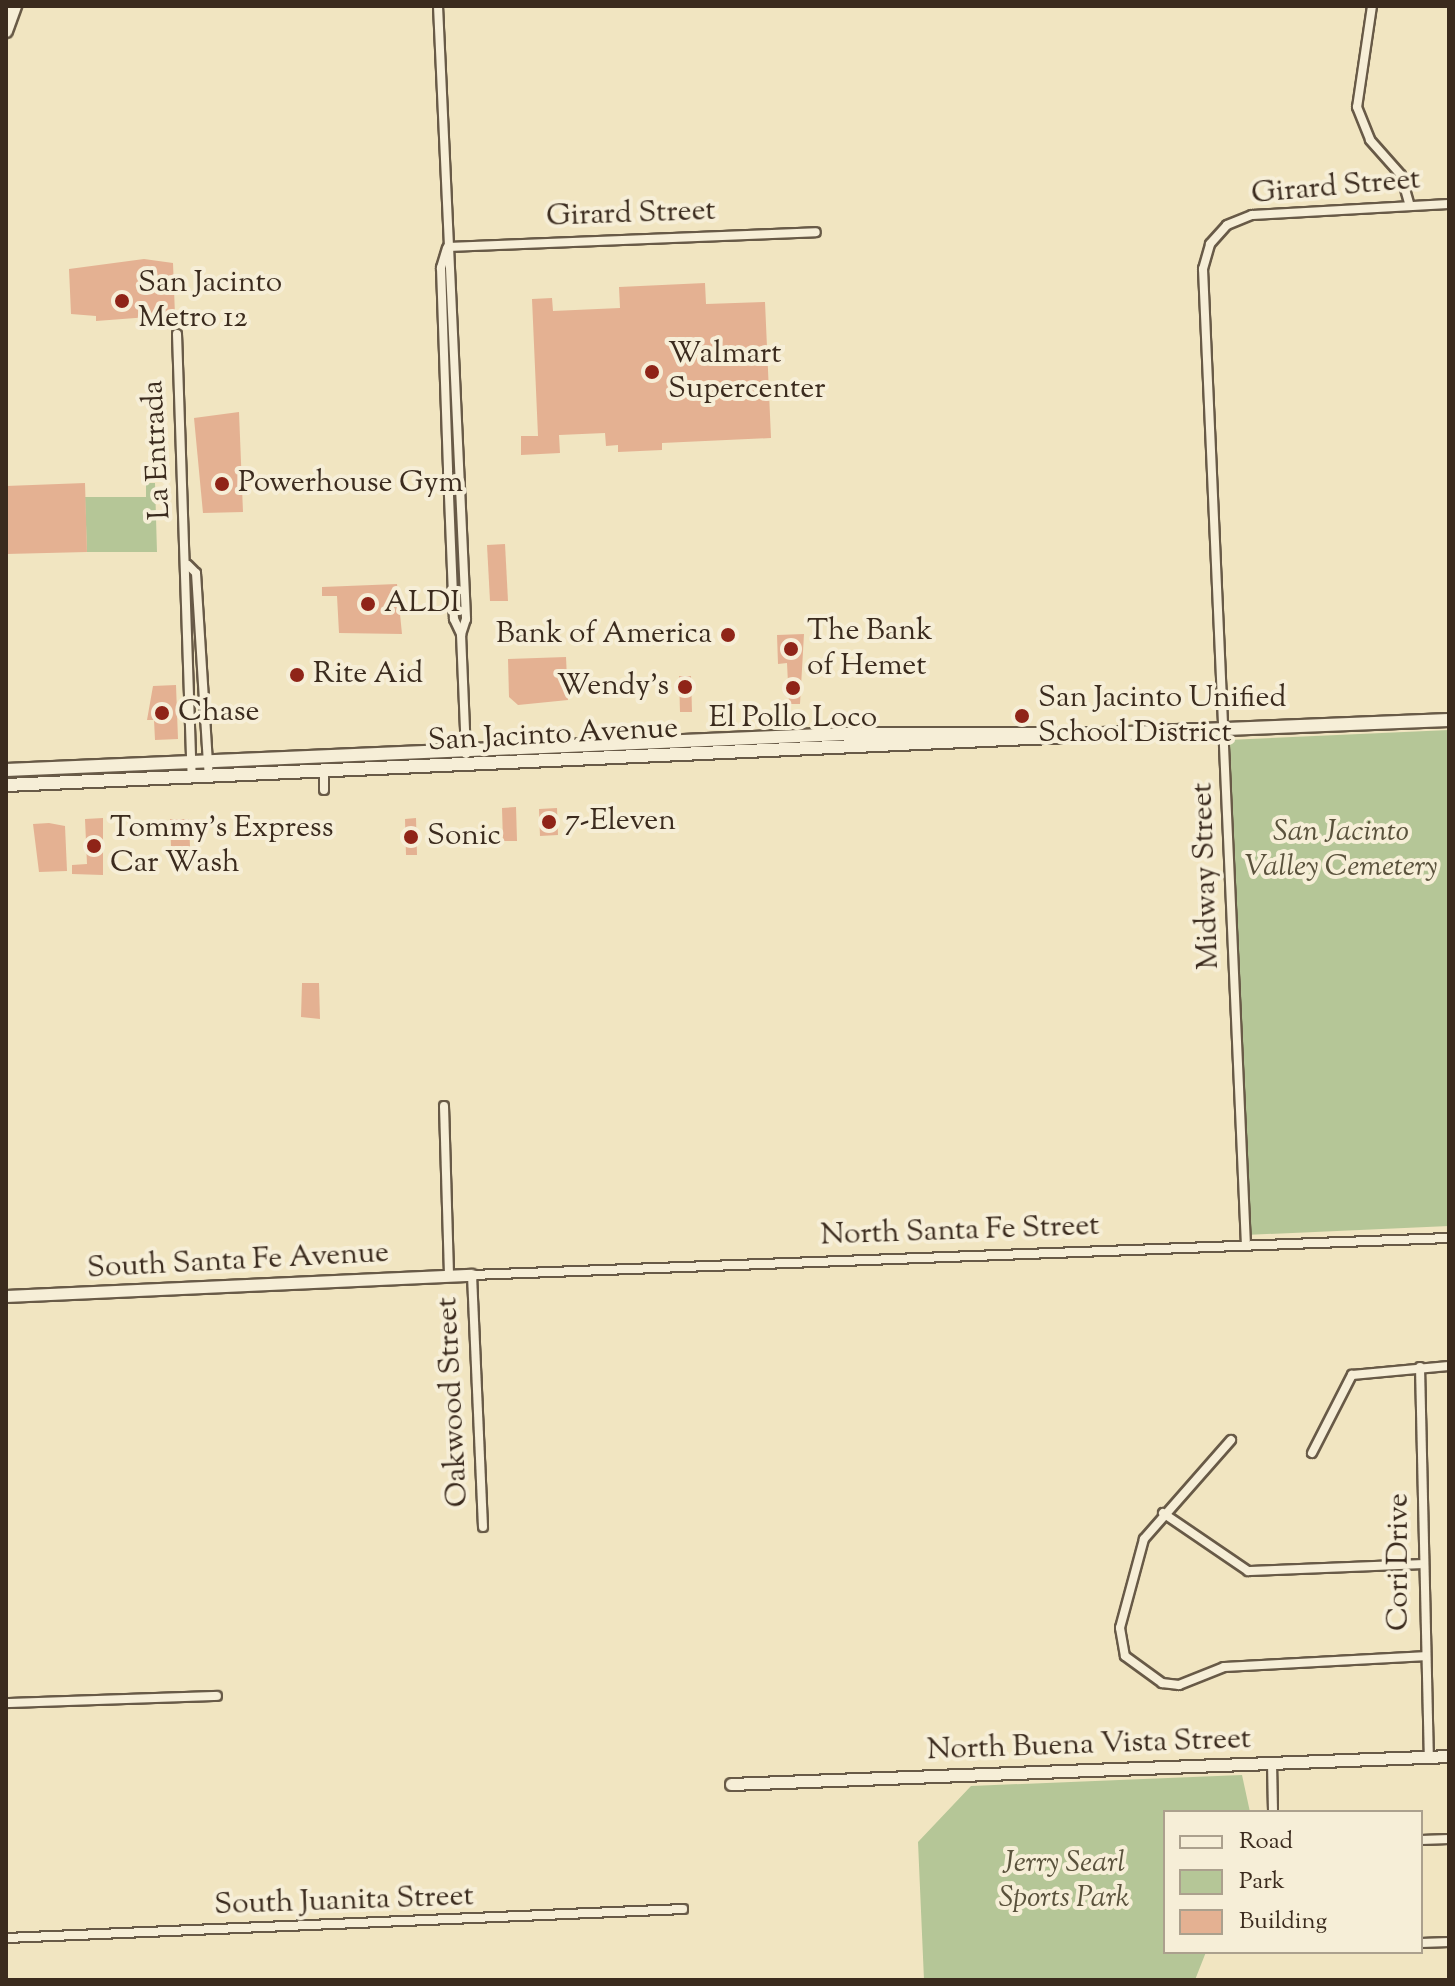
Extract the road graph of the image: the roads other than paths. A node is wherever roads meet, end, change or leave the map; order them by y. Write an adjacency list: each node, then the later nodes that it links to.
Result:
1 (15, 6): 4 (main road)
2 (438, 6): 9 (street)
3 (1372, 6): 6 (street)
4 (6, 31)
5 (1449, 204): 6 (street, Girard Street)
6 (1410, 206): 7 (street, Girard Street)
7 (1227, 225): 13 (street, Midway Street)
8 (816, 232): 9 (street, Girard Street)
9 (448, 247): 16 (street)
10 (177, 334): 11 (street, La Entrada)
11 (188, 565): 18 (street, La Entrada); 19 (street, La Entrada)
12 (1449, 720): 13 (main road, San Jacinto Avenue)
13 (1225, 729): 14 (main road, San Jacinto Avenue); 29 (street, Midway Street)
14 (1102, 734): 15 (main road, San Jacinto Avenue); 17 (main road, San Jacinto Avenue)
15 (668, 741): 16 (main road, San Jacinto Avenue); 17 (main road)
16 (465, 750): 19 (main road, San Jacinto Avenue); 20 (street)
17 (590, 760): 20 (main road, San Jacinto Avenue)
18 (192, 761): 19 (main road, San Jacinto Avenue); 21 (main road, San Jacinto Avenue); 24 (street, La Entrada)
19 (209, 761): 23 (street, La Entrada)
20 (466, 766): 22 (main road, San Jacinto Avenue)
21 (6, 770)
22 (324, 773): 23 (main road, San Jacinto Avenue); 26 (street)
23 (209, 777): 24 (main road, San Jacinto Avenue)
24 (192, 778): 25 (main road, San Jacinto Avenue)
25 (6, 785)
26 (324, 790)
27 (444, 1106): 31 (street)
28 (1449, 1238): 29 (street, North Santa Fe Street)
29 (1246, 1246): 30 (street, North Santa Fe Street)
30 (472, 1275): 31 (street, South Santa Fe Avenue); 38 (street, Oakwood Street)
31 (449, 1276): 32 (street, South Santa Fe Avenue)
32 (6, 1296)
33 (1449, 1366): 34 (street)
34 (1420, 1367): 36 (street); 39 (street, Cori Drive)
35 (1231, 1440): 37 (street)
36 (1312, 1453)
37 (1163, 1513): 39 (street); 40 (street)
38 (483, 1527)
39 (1420, 1564): 40 (street, Cori Drive)
40 (1424, 1656): 43 (street, Cori Drive)
41 (217, 1696): 42 (street)
42 (6, 1703)
43 (1429, 1756): 44 (street, North Buena Vista Street); 45 (street, North Buena Vista Street)
44 (1449, 1756)
45 (1272, 1763): 46 (street, North Buena Vista Street); 47 (street)
46 (731, 1784)
47 (1273, 1810)
48 (1449, 1839): 49 (street)
49 (1423, 1840)
50 (683, 1909): 51 (street, South Juanita Street)
51 (6, 1938)
52 (1449, 1942): 53 (street)
53 (1423, 1943)

